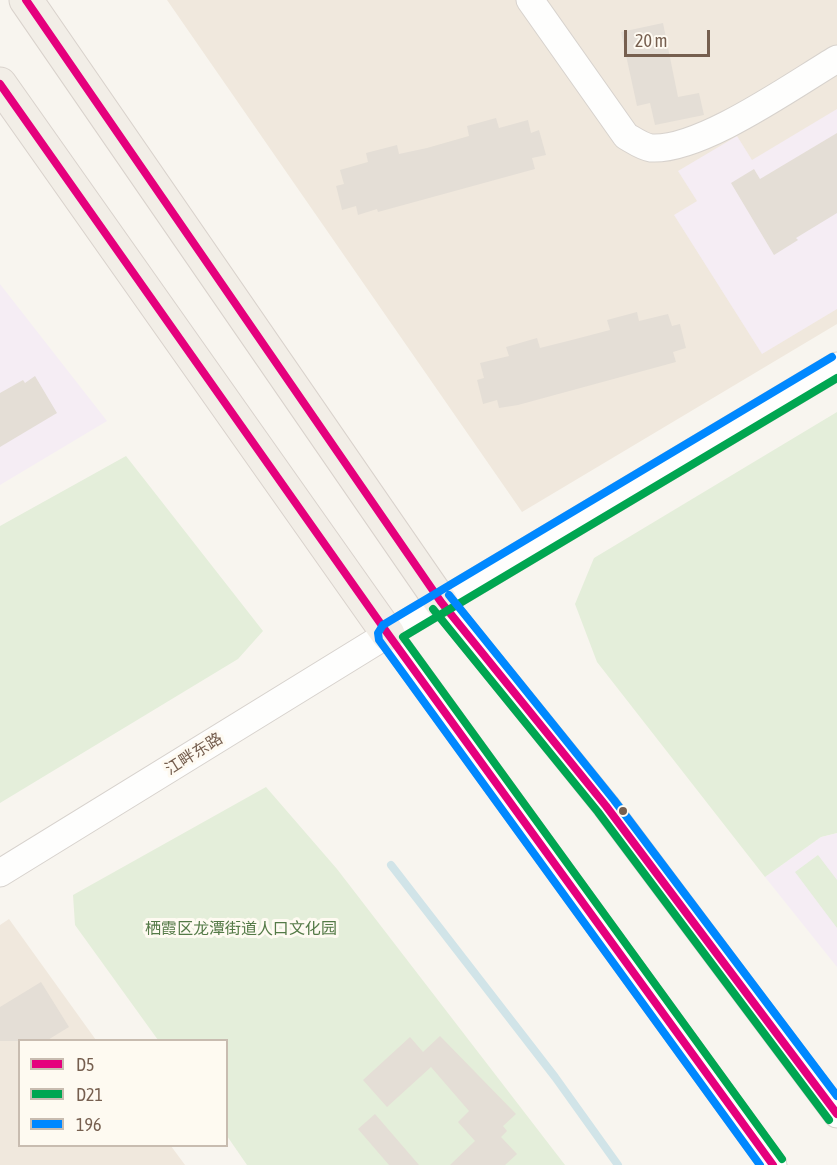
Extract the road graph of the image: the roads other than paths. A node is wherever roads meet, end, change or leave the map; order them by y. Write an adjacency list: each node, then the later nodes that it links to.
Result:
1 (26, 0): 6 (main road)
2 (530, 0): 3 (street)
3 (837, 59)
4 (0, 84): 7 (main road)
5 (837, 366): 6 (street, 江畔东路)
6 (441, 602): 7 (street, 江畔东路); 9 (street)
7 (388, 634): 8 (street, 江畔东路); 10 (street)
8 (0, 873)
9 (837, 1114)
10 (773, 1165)

